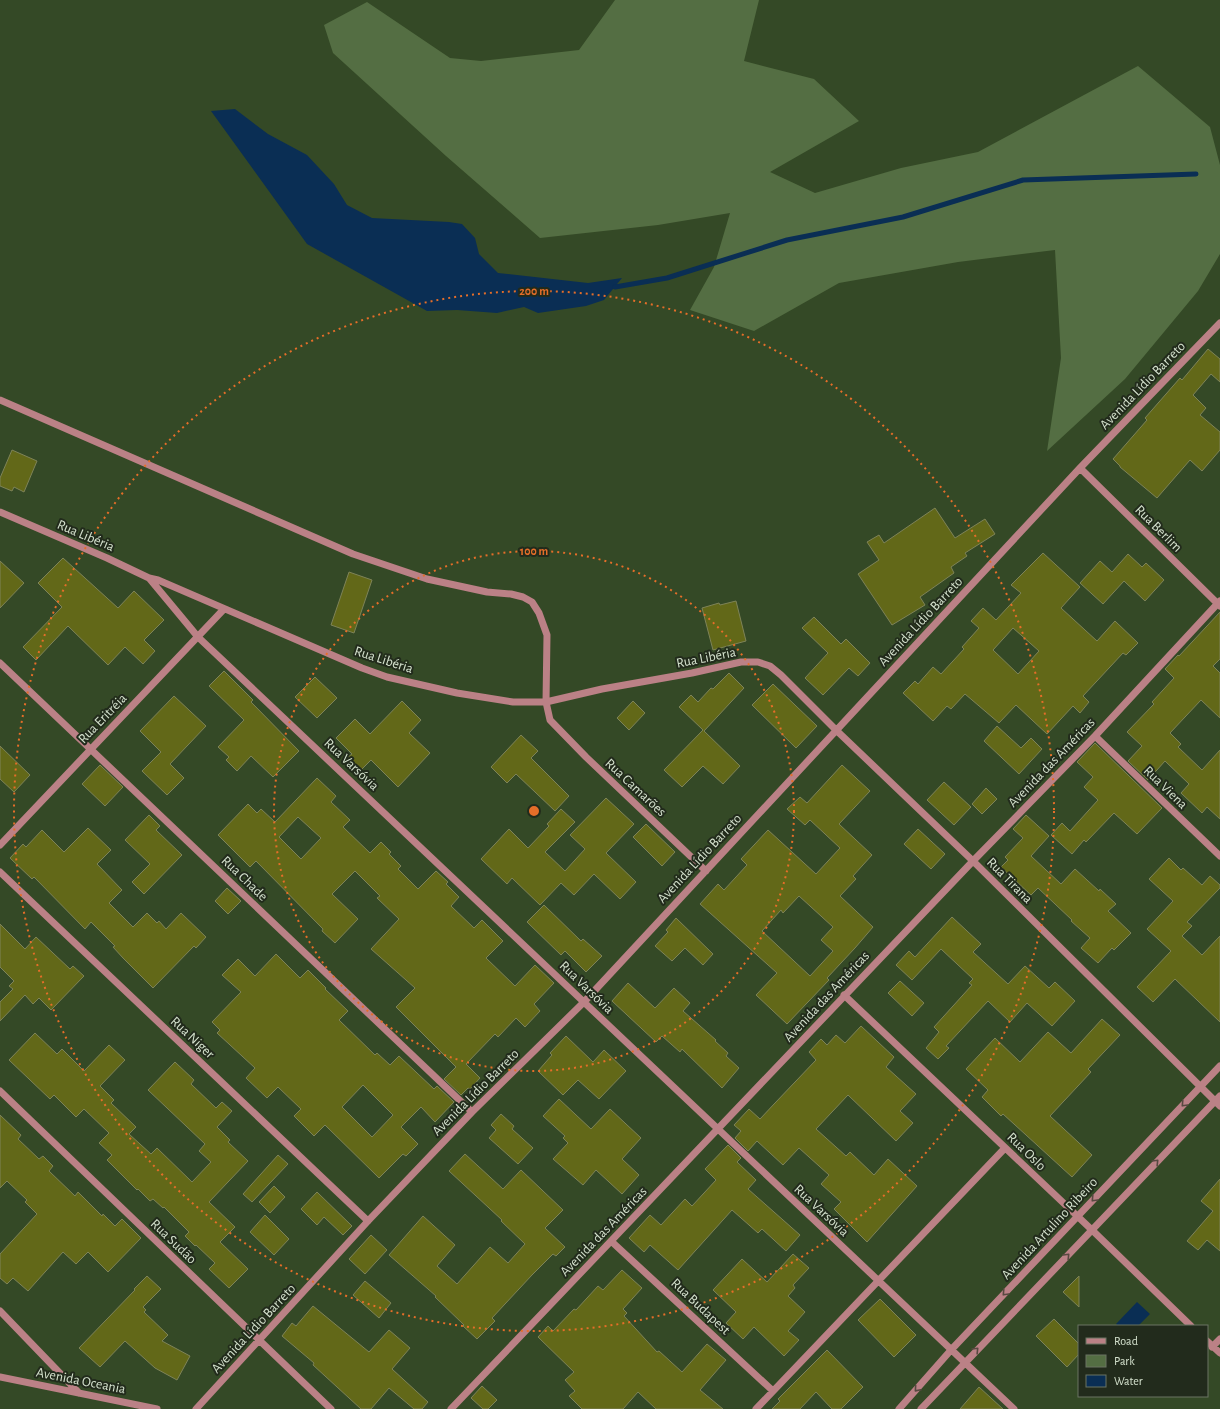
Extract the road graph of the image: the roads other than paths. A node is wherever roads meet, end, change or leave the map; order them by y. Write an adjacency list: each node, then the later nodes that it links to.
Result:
1 (1220, 323): 3 (street, Avenida Lídio Barreto)
2 (0, 400): 11 (street)
3 (1080, 468): 6 (street, Rua Berlim); 12 (street, Avenida Lídio Barreto)
4 (0, 512): 5 (street, Rua Libéria)
5 (149, 578): 7 (street, Rua Libéria); 8 (street, Rua Varsóvia)
6 (1219, 604): 13 (street, Avenida das Américas)
7 (224, 609): 8 (street, Rua Eritréia); 11 (street, Rua Libéria)
8 (198, 637): 14 (street, Rua Eritréia); 21 (street, Rua Varsóvia)
9 (0, 663): 14 (street, Rua Chade)
10 (781, 674): 11 (street, Rua Libéria); 12 (street, Rua Tirana)
11 (546, 702): 18 (street, Rua Camarões)
12 (836, 730): 17 (street, Rua Tirana); 18 (street, Avenida Lídio Barreto)
13 (1095, 736): 16 (street, Rua Viena); 17 (street, Avenida das Américas)
14 (91, 749): 15 (street, Rua Eritréia); 26 (street, Rua Chade)
15 (0, 845)
16 (1220, 856)
17 (973, 861): 20 (street, Avenida das Américas); 23 (street, Rua Tirana)
18 (706, 871): 21 (street, Avenida Lídio Barreto)
19 (0, 872): 30 (street, Rua Niger)
20 (844, 995): 27 (street, Avenida das Américas); 28 (street, Rua Oslo)
21 (584, 1002): 26 (street, Avenida Lídio Barreto); 27 (street, Rua Varsóvia)
22 (1220, 1066): 23 (street, Avenida Artulino Ribeiro)
23 (1200, 1087): 25 (street, Rua Tirana); 29 (street, Avenida Artulino Ribeiro, one-way to 29)
24 (0, 1091): 37 (street, Rua Sudão)
25 (1218, 1101): 31 (street, one-way to 25)
26 (472, 1112): 30 (street, Avenida Lídio Barreto)
27 (718, 1130): 32 (street, Avenida das Américas); 33 (street, Rua Varsóvia)
28 (1005, 1148): 29 (street, Rua Oslo); 33 (street)
29 (1077, 1217): 31 (street, Rua Oslo); 39 (street, Avenida Artulino Ribeiro, one-way to 39)
30 (368, 1220): 37 (street, Avenida Lídio Barreto)
31 (1092, 1230): 35 (street, Rua Oslo); 41 (street, one-way to 31)
32 (611, 1240): 43 (street, Rua Budapest); 48 (street, Avenida das Américas)
33 (878, 1281): 39 (street, Rua Varsóvia); 43 (street)
34 (0, 1311): 44 (street)
35 (1190, 1325)
36 (1220, 1338): 38 (street)
37 (259, 1341): 46 (street, Avenida Lídio Barreto); 47 (street, Rua Sudão)
38 (1210, 1344): 40 (street)
39 (951, 1350): 41 (street, Rua Varsóvia); 50 (street, Avenida Artulino Ribeiro, one-way to 50)
40 (1220, 1353)
41 (964, 1363): 51 (street); 52 (street, Rua Varsóvia)
42 (0, 1377): 44 (street, Avenida Oceania)
43 (773, 1391): 49 (street)
44 (79, 1393): 45 (street, Avenida Oceania)
45 (157, 1409)
46 (196, 1409)
47 (331, 1409)
48 (452, 1409)
49 (756, 1409)
50 (900, 1409)
51 (921, 1409)
52 (1014, 1409)

